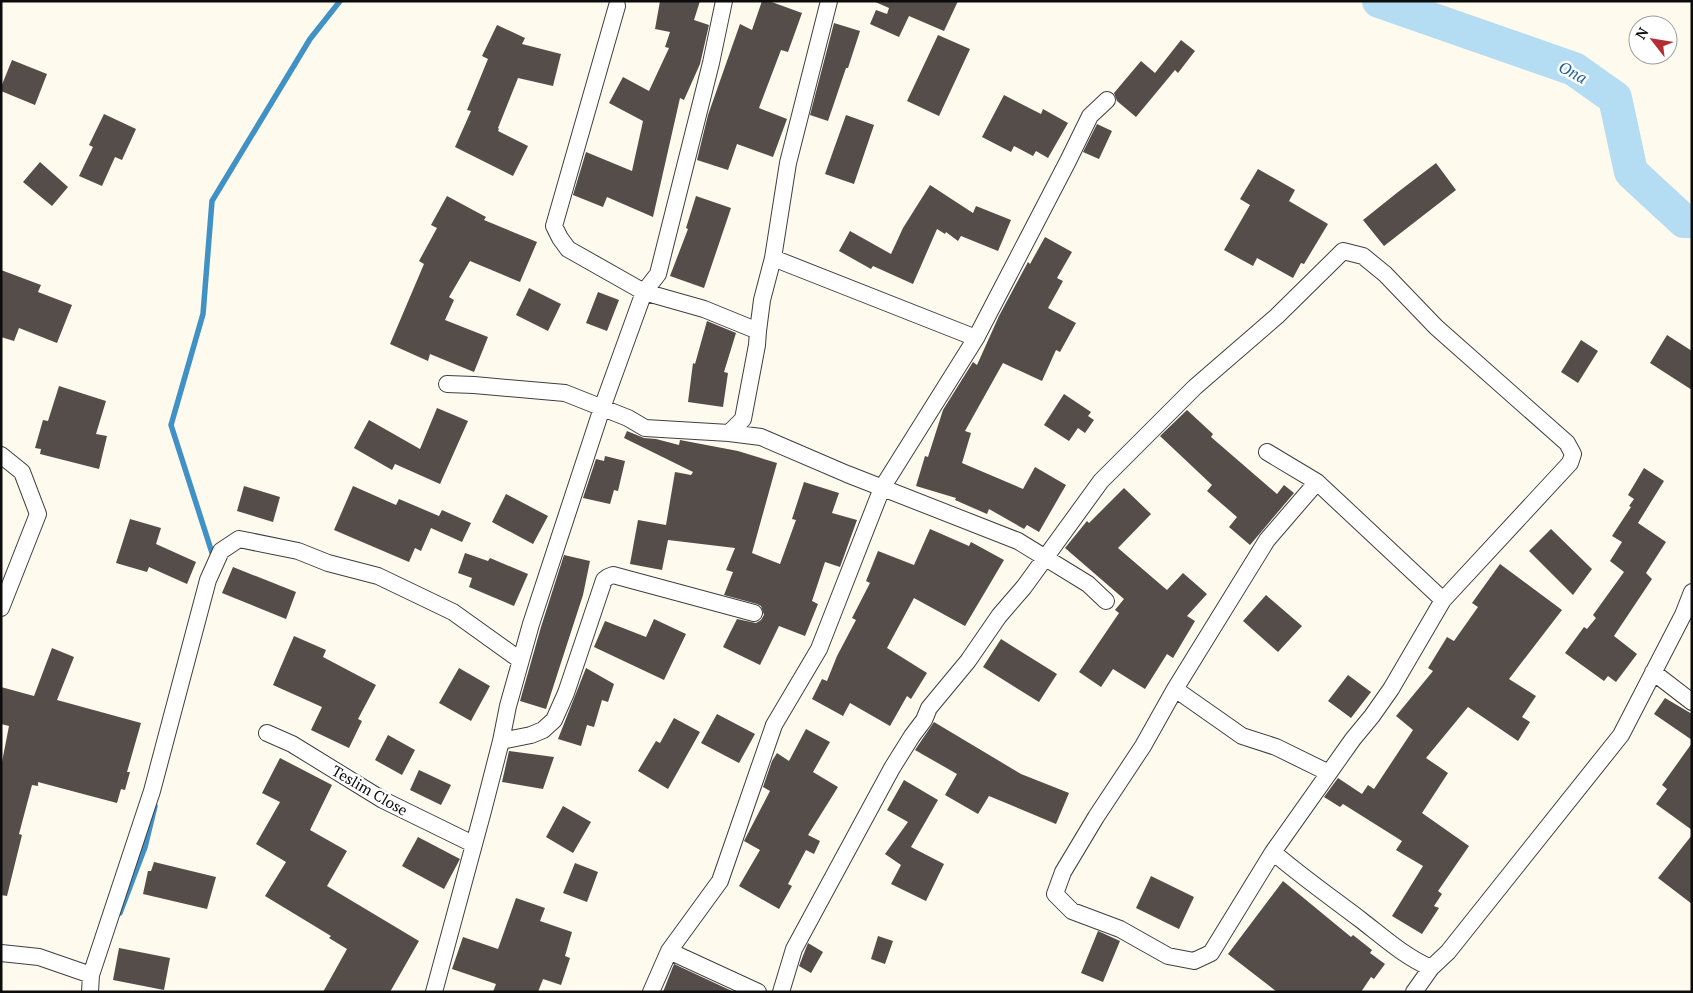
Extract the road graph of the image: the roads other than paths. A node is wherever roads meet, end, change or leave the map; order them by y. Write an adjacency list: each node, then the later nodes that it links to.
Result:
1 (724, 1): 6 (street)
2 (828, 1): 5 (street)
3 (617, 6): 6 (street)
4 (1107, 100): 8 (street)
5 (773, 258): 7 (street); 8 (street)
6 (644, 292): 7 (street); 10 (street)
7 (758, 331): 11 (street)
8 (976, 338): 15 (street)
9 (447, 384): 10 (street)
10 (602, 408): 11 (street); 22 (street)
11 (729, 432): 15 (street)
12 (1266, 452): 14 (street)
13 (1, 455): 20 (street)
14 (1317, 482): 19 (street); 24 (street)
15 (882, 488): 16 (street); 31 (street)
16 (1045, 557): 18 (street); 19 (street); 38 (street)
17 (1692, 592): 23 (street)
18 (1106, 600)
19 (1443, 600): 28 (street)
20 (1, 608)
21 (754, 613): 27 (street)
22 (520, 660): 27 (street); 34 (street)
23 (1653, 672): 25 (street); 33 (street)
24 (1175, 689): 28 (street); 30 (street)
25 (1692, 702)
26 (267, 733): 29 (street, Teslim Close)
27 (501, 741): 29 (street)
28 (1329, 773): 30 (street)
29 (474, 844): 35 (street)
30 (1273, 852): 33 (street)
31 (669, 951): 36 (street); 37 (street)
32 (1, 953): 34 (street)
33 (1431, 968): 39 (street)
34 (90, 984)
35 (434, 992)
36 (651, 992)
37 (758, 992)
38 (781, 992)
39 (1414, 992)

